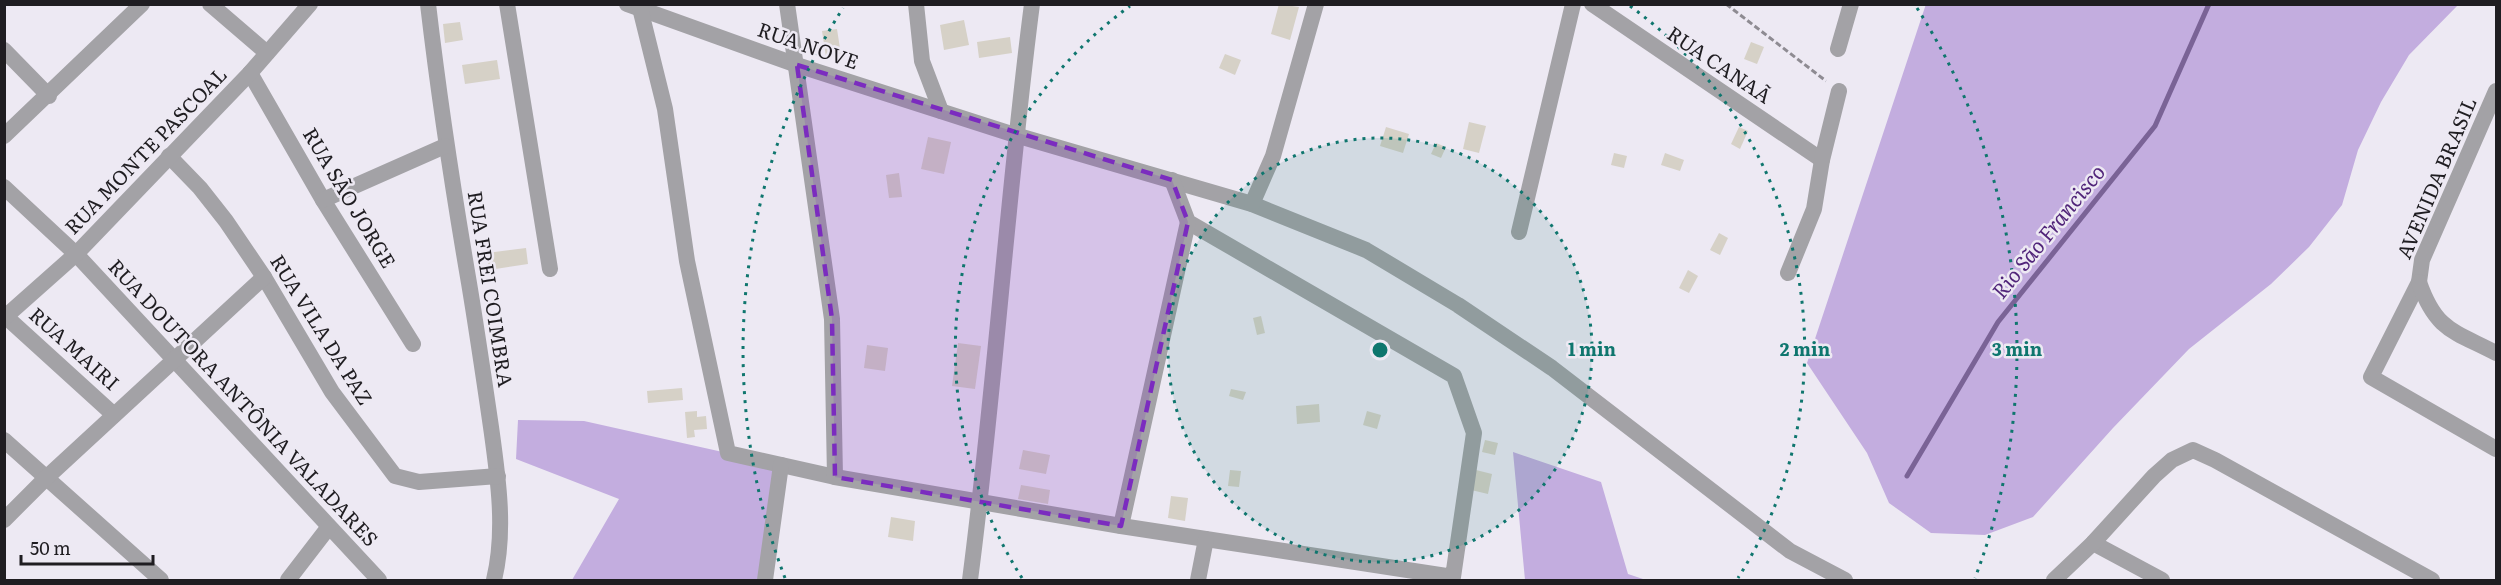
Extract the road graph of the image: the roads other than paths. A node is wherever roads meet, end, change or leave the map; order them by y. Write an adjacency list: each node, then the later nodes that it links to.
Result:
1 (142, 4): 21 (street)
2 (210, 4): 16 (street)
3 (310, 4): 16 (street, RUA MONTE PASCOAL)
4 (428, 4): 25 (street, RUA FREI COIMBRA)
5 (507, 4): 35 (street)
6 (787, 4): 17 (street)
7 (916, 4): 22 (street)
8 (1032, 4): 23 (street)
9 (1316, 4): 31 (street)
10 (1573, 4): 33 (street)
11 (1592, 4): 27 (street, RUA CANAÃ)
12 (1851, 4): 14 (street)
13 (635, 6): 17 (street, RUA NOVE); 46 (street)
14 (1838, 49)
15 (4, 50): 21 (street)
16 (267, 53): 18 (street, RUA MONTE PASCOAL)
17 (797, 65): 22 (street, RUA NOVE); 48 (street)
18 (250, 73): 26 (street, RUA MONTE PASCOAL); 30 (street, RUA SÃO JORGE)
19 (1839, 91): 27 (street)
20 (2496, 91): 38 (street, AVENIDA BRASIL)
21 (49, 96): 24 (street)
22 (941, 111): 23 (street, RUA NOVE)
23 (1015, 135): 28 (street, RUA NOVE); 50 (street)
24 (4, 136)
25 (445, 146): 30 (street); 47 (street, RUA FREI COIMBRA)
26 (169, 156): 34 (street, RUA MONTE PASCOAL); 37 (street, RUA VILA DA PAZ)
27 (1822, 160): 36 (street)
28 (1172, 180): 31 (street, RUA NOVE); 32 (street)
29 (4, 187): 34 (street, RUA DOUTORA ANTÔNIA VALADARES)
30 (323, 200): 40 (street, RUA SÃO JORGE)
31 (1252, 204): 63 (street, RUA NOVE)
32 (1188, 222): 52 (street); 54 (street)
33 (1519, 232)
34 (76, 254): 39 (street, RUA MONTE PASCOAL); 42 (street, RUA DOUTORA ANTÔNIA VALADARES)
35 (550, 269)
36 (1788, 273)
37 (264, 277): 42 (street); 47 (street, RUA VILA DA PAZ)
38 (2419, 282): 41 (street); 45 (street, AVENIDA BRASIL)
39 (5, 316): 43 (street, RUA MAIRI)
40 (413, 344)
41 (2496, 353)
42 (174, 359): 43 (street); 53 (street, RUA DOUTORA ANTÔNIA VALADARES)
43 (114, 414): 49 (street)
44 (4, 440): 49 (street)
45 (2496, 449)
46 (781, 465): 48 (street); 60 (street)
47 (498, 476): 59 (street, RUA FREI COIMBRA)
48 (835, 477): 50 (street)
49 (45, 479): 51 (street); 56 (street)
50 (980, 501): 52 (street); 61 (street)
51 (4, 520)
52 (1121, 526): 54 (street)
53 (328, 528): 57 (street); 58 (street, RUA DOUTORA ANTÔNIA VALADARES)
54 (1206, 539): 62 (street)
55 (2093, 543): 64 (street); 65 (street); 66 (street)
56 (161, 580)
57 (288, 580)
58 (379, 580)
59 (494, 580)
60 (765, 580)
61 (970, 580)
62 (1198, 580)
63 (1845, 580)
64 (2054, 580)
65 (2162, 580)
66 (2432, 580)

